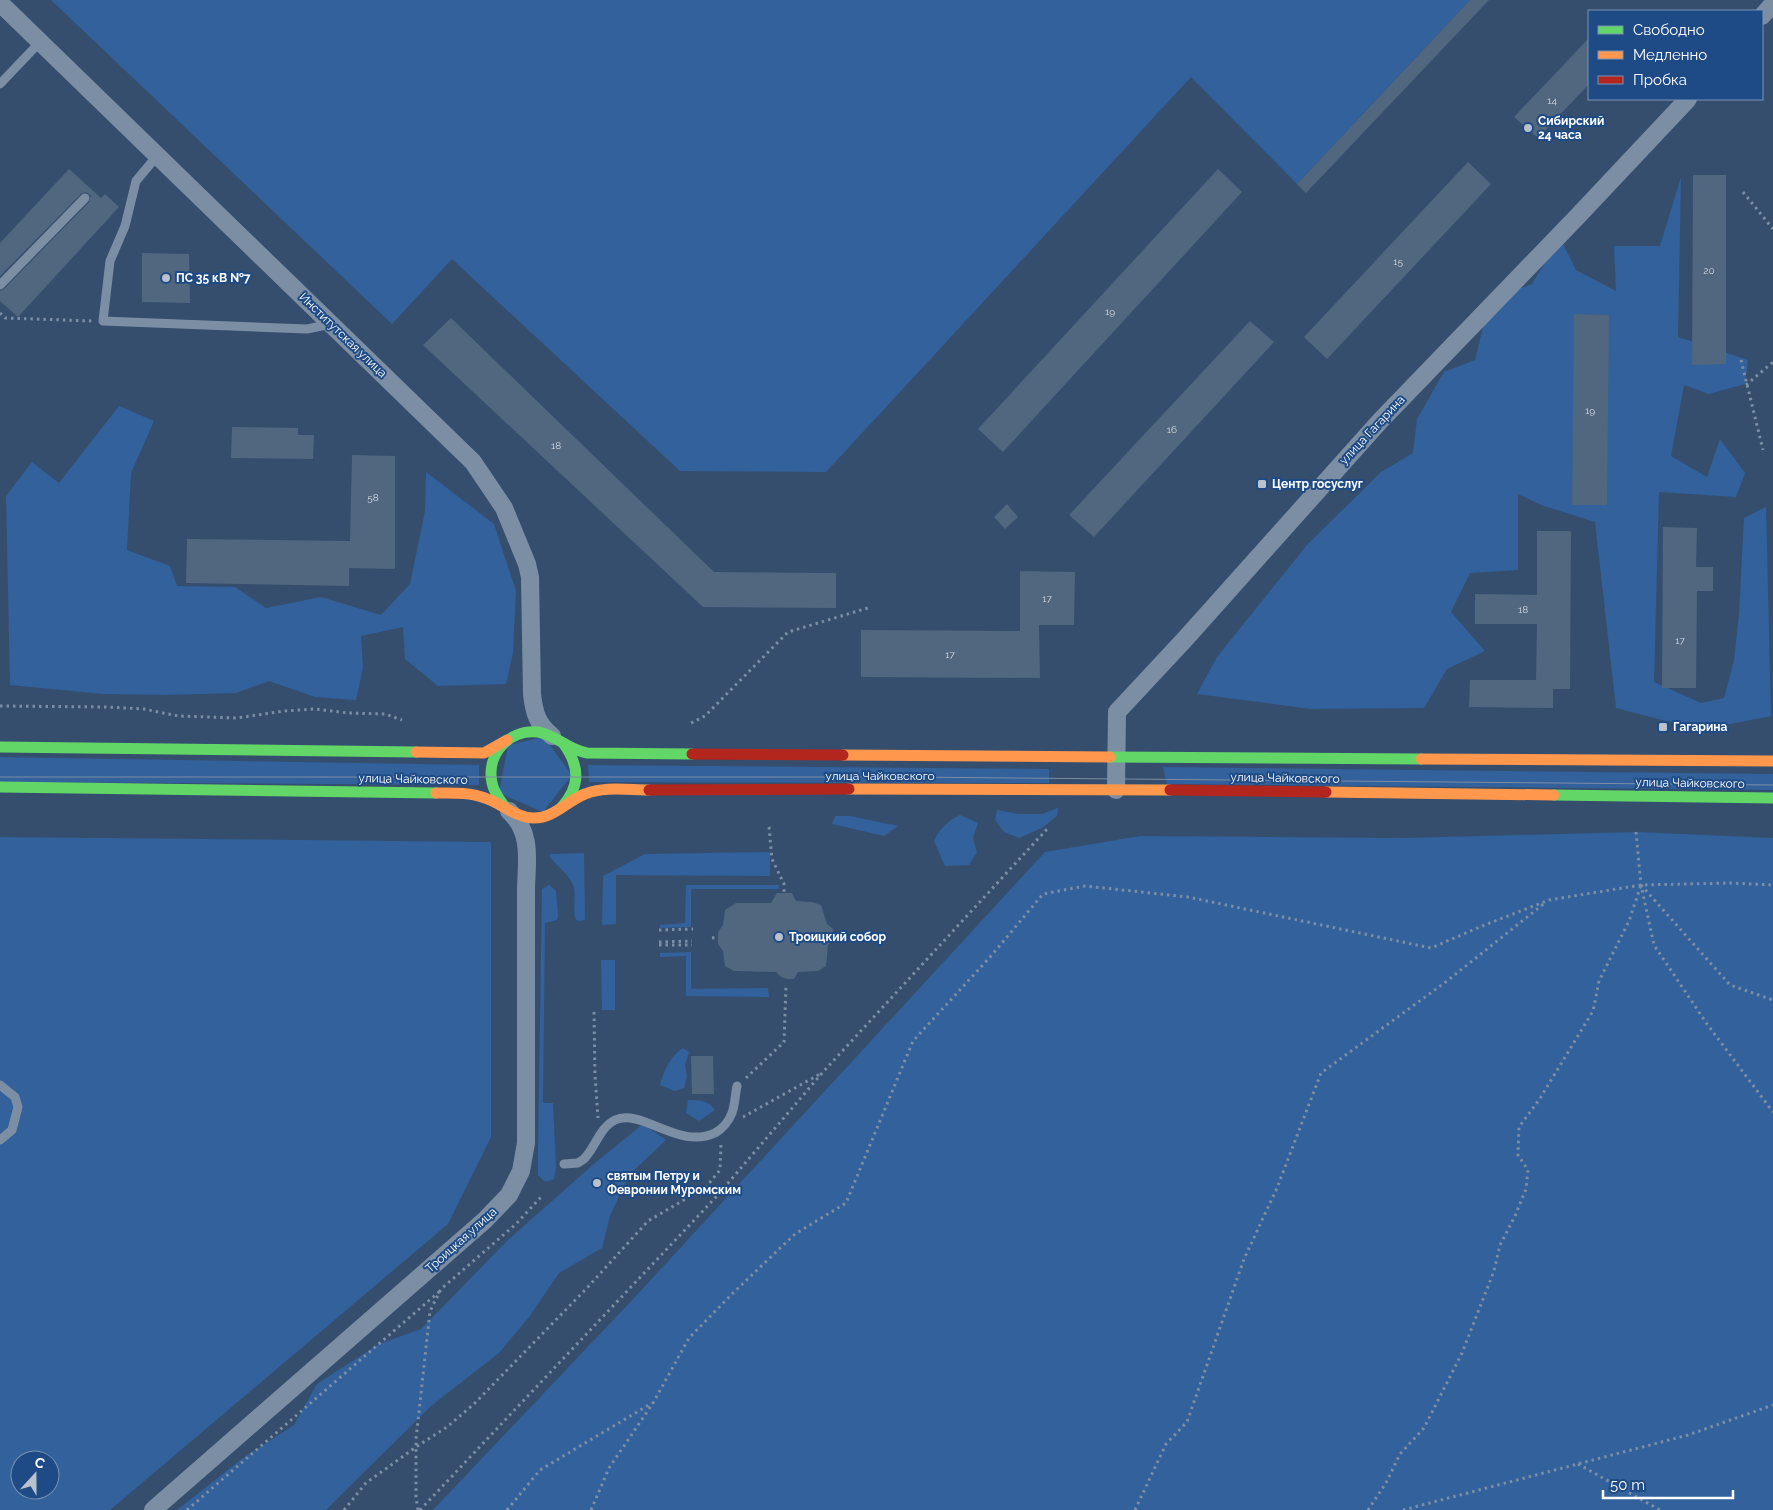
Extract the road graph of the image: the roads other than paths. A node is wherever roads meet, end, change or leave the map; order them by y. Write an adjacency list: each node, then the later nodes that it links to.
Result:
1 (0, 3): 4 (street, Институтская улица)
2 (1773, 4): 3 (street)
3 (1763, 15)
4 (40, 42): 5 (lane); 7 (street, Институтская улица)
5 (0, 84)
6 (1687, 100): 16 (street, улица Гагарина)
7 (157, 156): 10 (street, Институтская улица); 10 (lane)
8 (85, 198): 9 (lane)
9 (0, 285)
10 (332, 324): 11 (street, Институтская улица)
11 (532, 694): 12 (street, Институтская улица); 14 (street)
12 (558, 740): 14 (main road, Институтская улица); 15 (main road, Институтская улица); 22 (main road)
13 (0, 747): 14 (main road, Институтская улица)
14 (501, 747): 21 (main road)
15 (587, 753): 16 (main road, улица Чайковского)
16 (1115, 756): 17 (main road, улица Чайковского); 19 (street, улица Гагарина)
17 (1773, 761)
18 (0, 788): 21 (main road, улица Чайковского)
19 (1116, 790): 20 (main road, улица Чайковского); 22 (main road, улица Чайковского)
20 (1773, 798)
21 (507, 809): 22 (main road, улица Чайковского); 23 (street)
22 (557, 811): 23 (street)
23 (528, 854): 28 (street, Троицкая улица)
24 (0, 1085): 26 (lane)
25 (737, 1086): 27 (lane)
26 (0, 1140)
27 (564, 1164)
28 (153, 1510)

